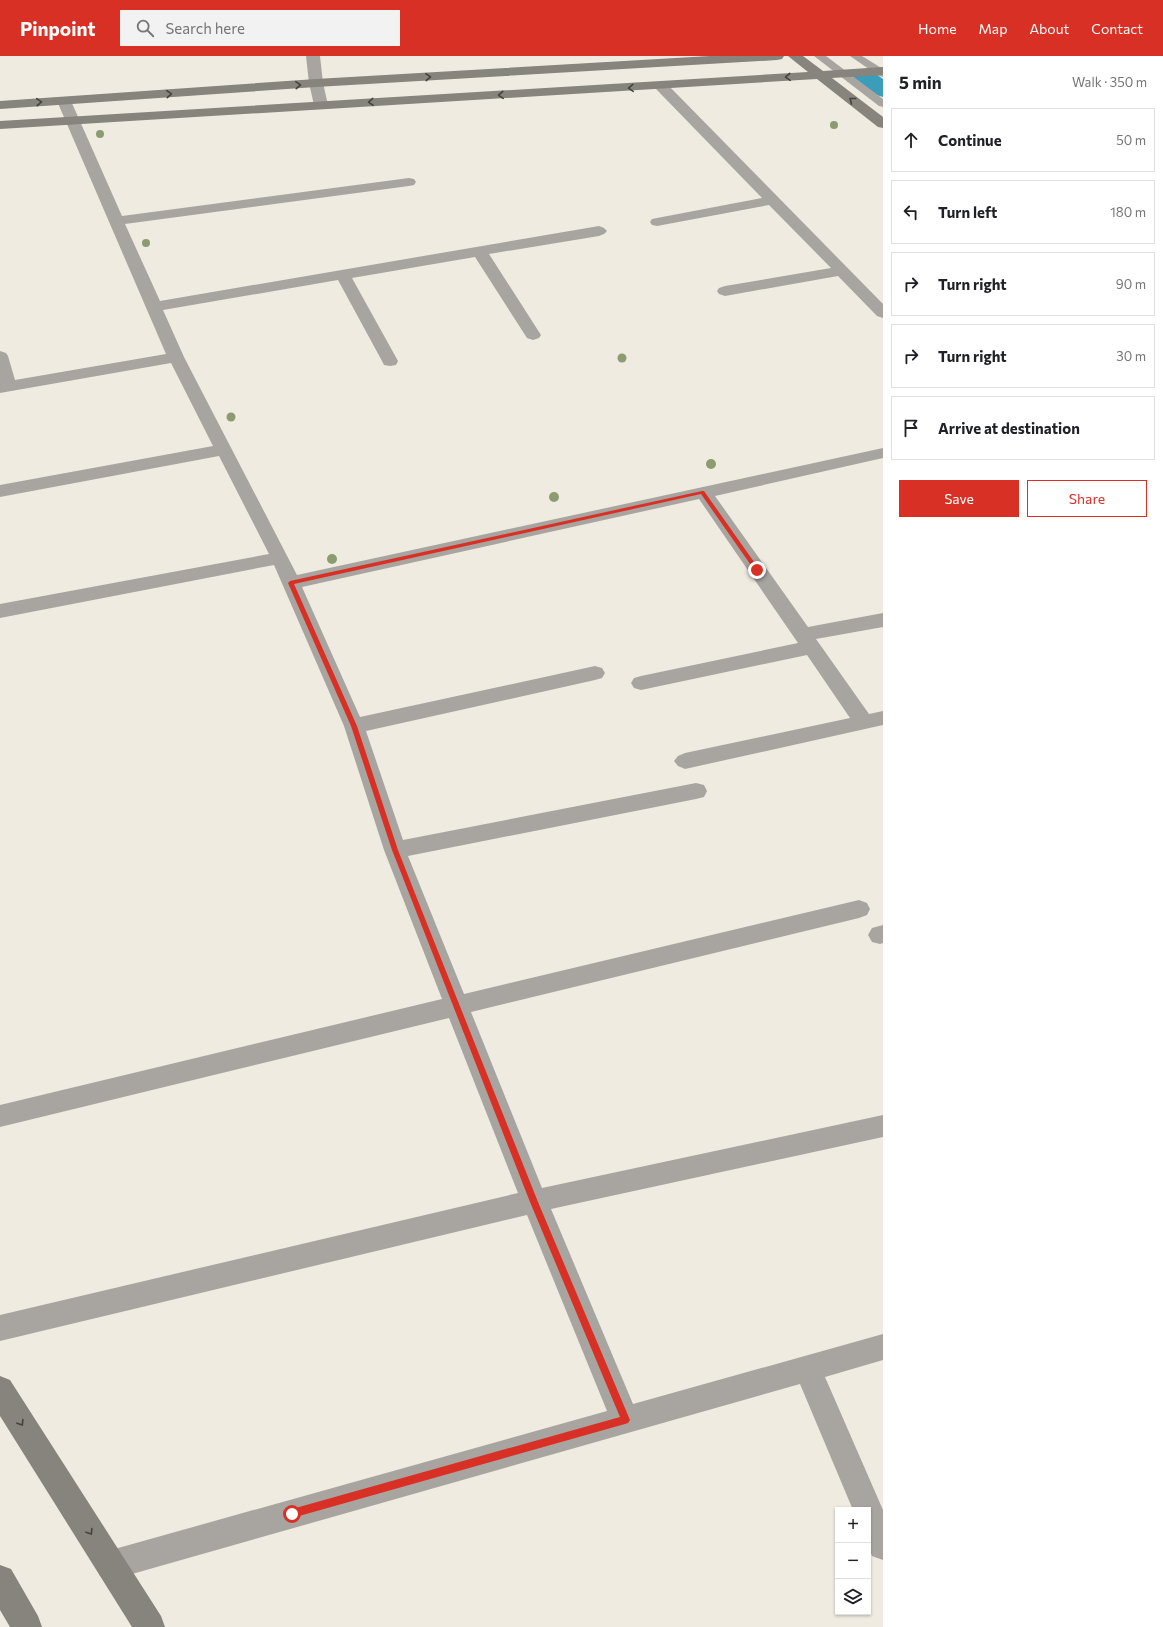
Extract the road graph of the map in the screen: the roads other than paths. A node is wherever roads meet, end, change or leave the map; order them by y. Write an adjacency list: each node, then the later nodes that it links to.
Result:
1 (313, 56): 11 (street)
2 (777, 56): 7 (street)
3 (795, 56): 10 (street)
4 (819, 56): 9 (lane)
5 (855, 56): 8 (lane)
6 (877, 56): 8 (street)
7 (677, 59): 11 (street, one-way to 7)
8 (882, 69): 9 (street)
9 (842, 74): 10 (street); 14 (lane)
10 (820, 75): 12 (street, one-way to 12); 18 (street, one-way to 10)
11 (316, 83): 13 (street, one-way to 11); 16 (street)
12 (661, 86): 16 (street, one-way to 16); 21 (street)
13 (64, 101): 15 (street, one-way to 13); 17 (street)
14 (883, 104)
15 (0, 105)
16 (321, 105): 17 (street)
17 (73, 121): 19 (street); 22 (street)
18 (883, 124)
19 (0, 125)
20 (409, 182): 22 (street)
21 (774, 200): 23 (street); 26 (street)
22 (116, 221): 29 (street)
23 (657, 222)
24 (599, 231): 25 (street)
25 (479, 251): 27 (street); 31 (street)
26 (842, 271): 28 (street); 30 (street)
27 (343, 275): 29 (street); 34 (street)
28 (725, 291)
29 (154, 307): 33 (street)
30 (883, 314)
31 (532, 335)
32 (0, 356): 35 (street)
33 (176, 357): 35 (street); 36 (street)
34 (390, 361)
35 (4, 388)
36 (223, 450): 38 (street); 40 (street)
37 (883, 453): 39 (street)
38 (0, 490)
39 (702, 492): 41 (street); 44 (street)
40 (280, 558): 41 (street); 42 (street)
41 (290, 583): 48 (street)
42 (0, 611)
43 (883, 620): 44 (street)
44 (807, 641): 46 (street); 47 (street)
45 (595, 673): 48 (street)
46 (641, 684)
47 (873, 720): 49 (street)
48 (354, 726): 51 (street)
49 (684, 761)
50 (696, 791): 51 (street)
51 (395, 850): 53 (street)
52 (859, 909): 53 (street)
53 (456, 1006): 54 (street); 56 (street)
54 (0, 1116)
55 (883, 1126): 56 (street)
56 (534, 1202): 57 (street); 61 (street)
57 (0, 1328)
58 (883, 1347): 59 (street)
59 (807, 1368): 61 (street); 62 (street)
60 (2, 1399): 65 (street, one-way to 65)
61 (625, 1420): 65 (street)
62 (867, 1507)
63 (871, 1517): 64 (street)
64 (883, 1545)
65 (111, 1565): 68 (street)
66 (4, 1588): 67 (street)
67 (27, 1627)
68 (150, 1627)

